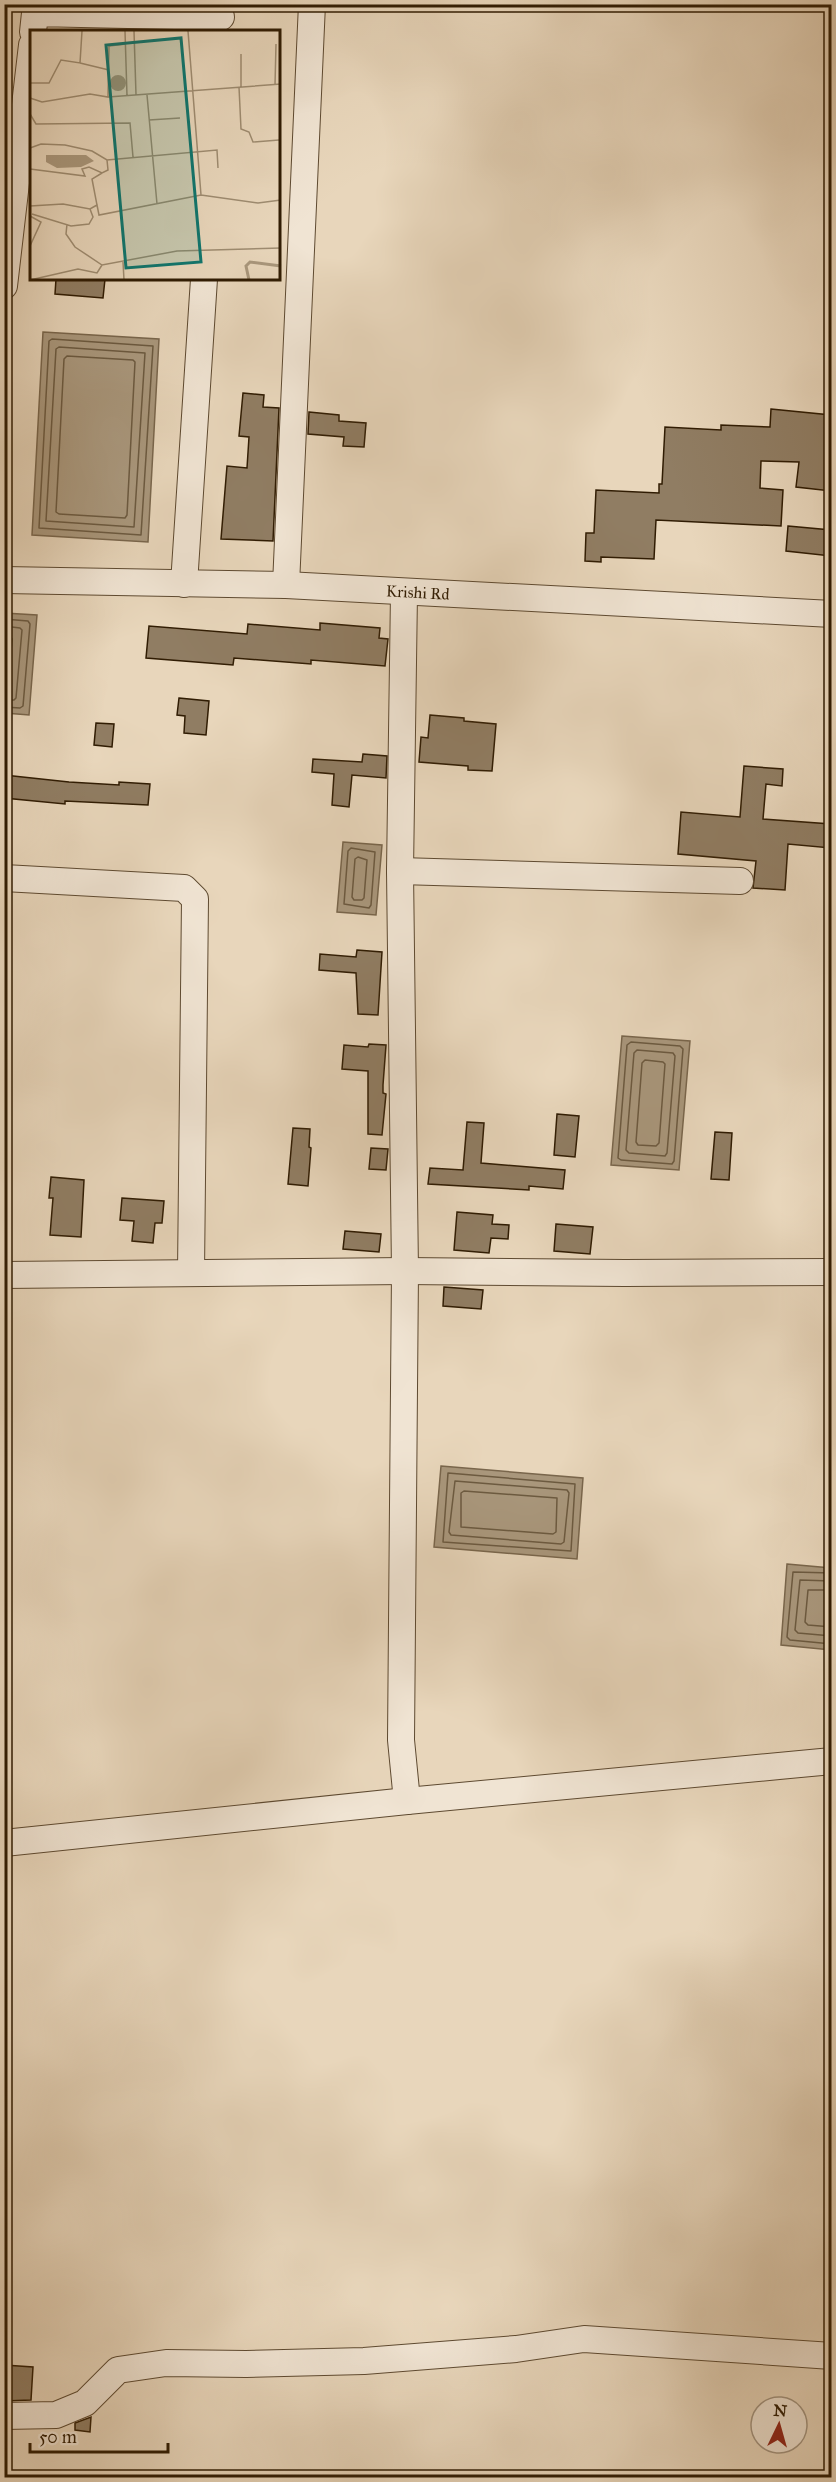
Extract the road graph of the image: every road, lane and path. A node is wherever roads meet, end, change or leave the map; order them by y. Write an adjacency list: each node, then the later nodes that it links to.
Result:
1 (312, 4): 9 (street)
2 (221, 18): 3 (street)
3 (33, 30)
4 (30, 63): 6 (street)
5 (204, 280): 8 (street)
6 (5, 285)
7 (4, 580): 8 (street, Krishi Rd)
8 (184, 584): 9 (street, Krishi Rd)
9 (286, 585): 10 (street, Krishi Rd)
10 (404, 593): 11 (street, Krishi Rd); 12 (street)
11 (831, 614)
12 (400, 871): 14 (street); 15 (street)
13 (4, 878): 17 (street)
14 (740, 881)
15 (405, 1271): 16 (street); 17 (street); 20 (street)
16 (831, 1272)
17 (190, 1273): 18 (street)
18 (4, 1275)
19 (831, 1761): 20 (street)
20 (407, 1801): 21 (street)
21 (4, 1843)
22 (831, 2356): 23 (street)
23 (4, 2416)

